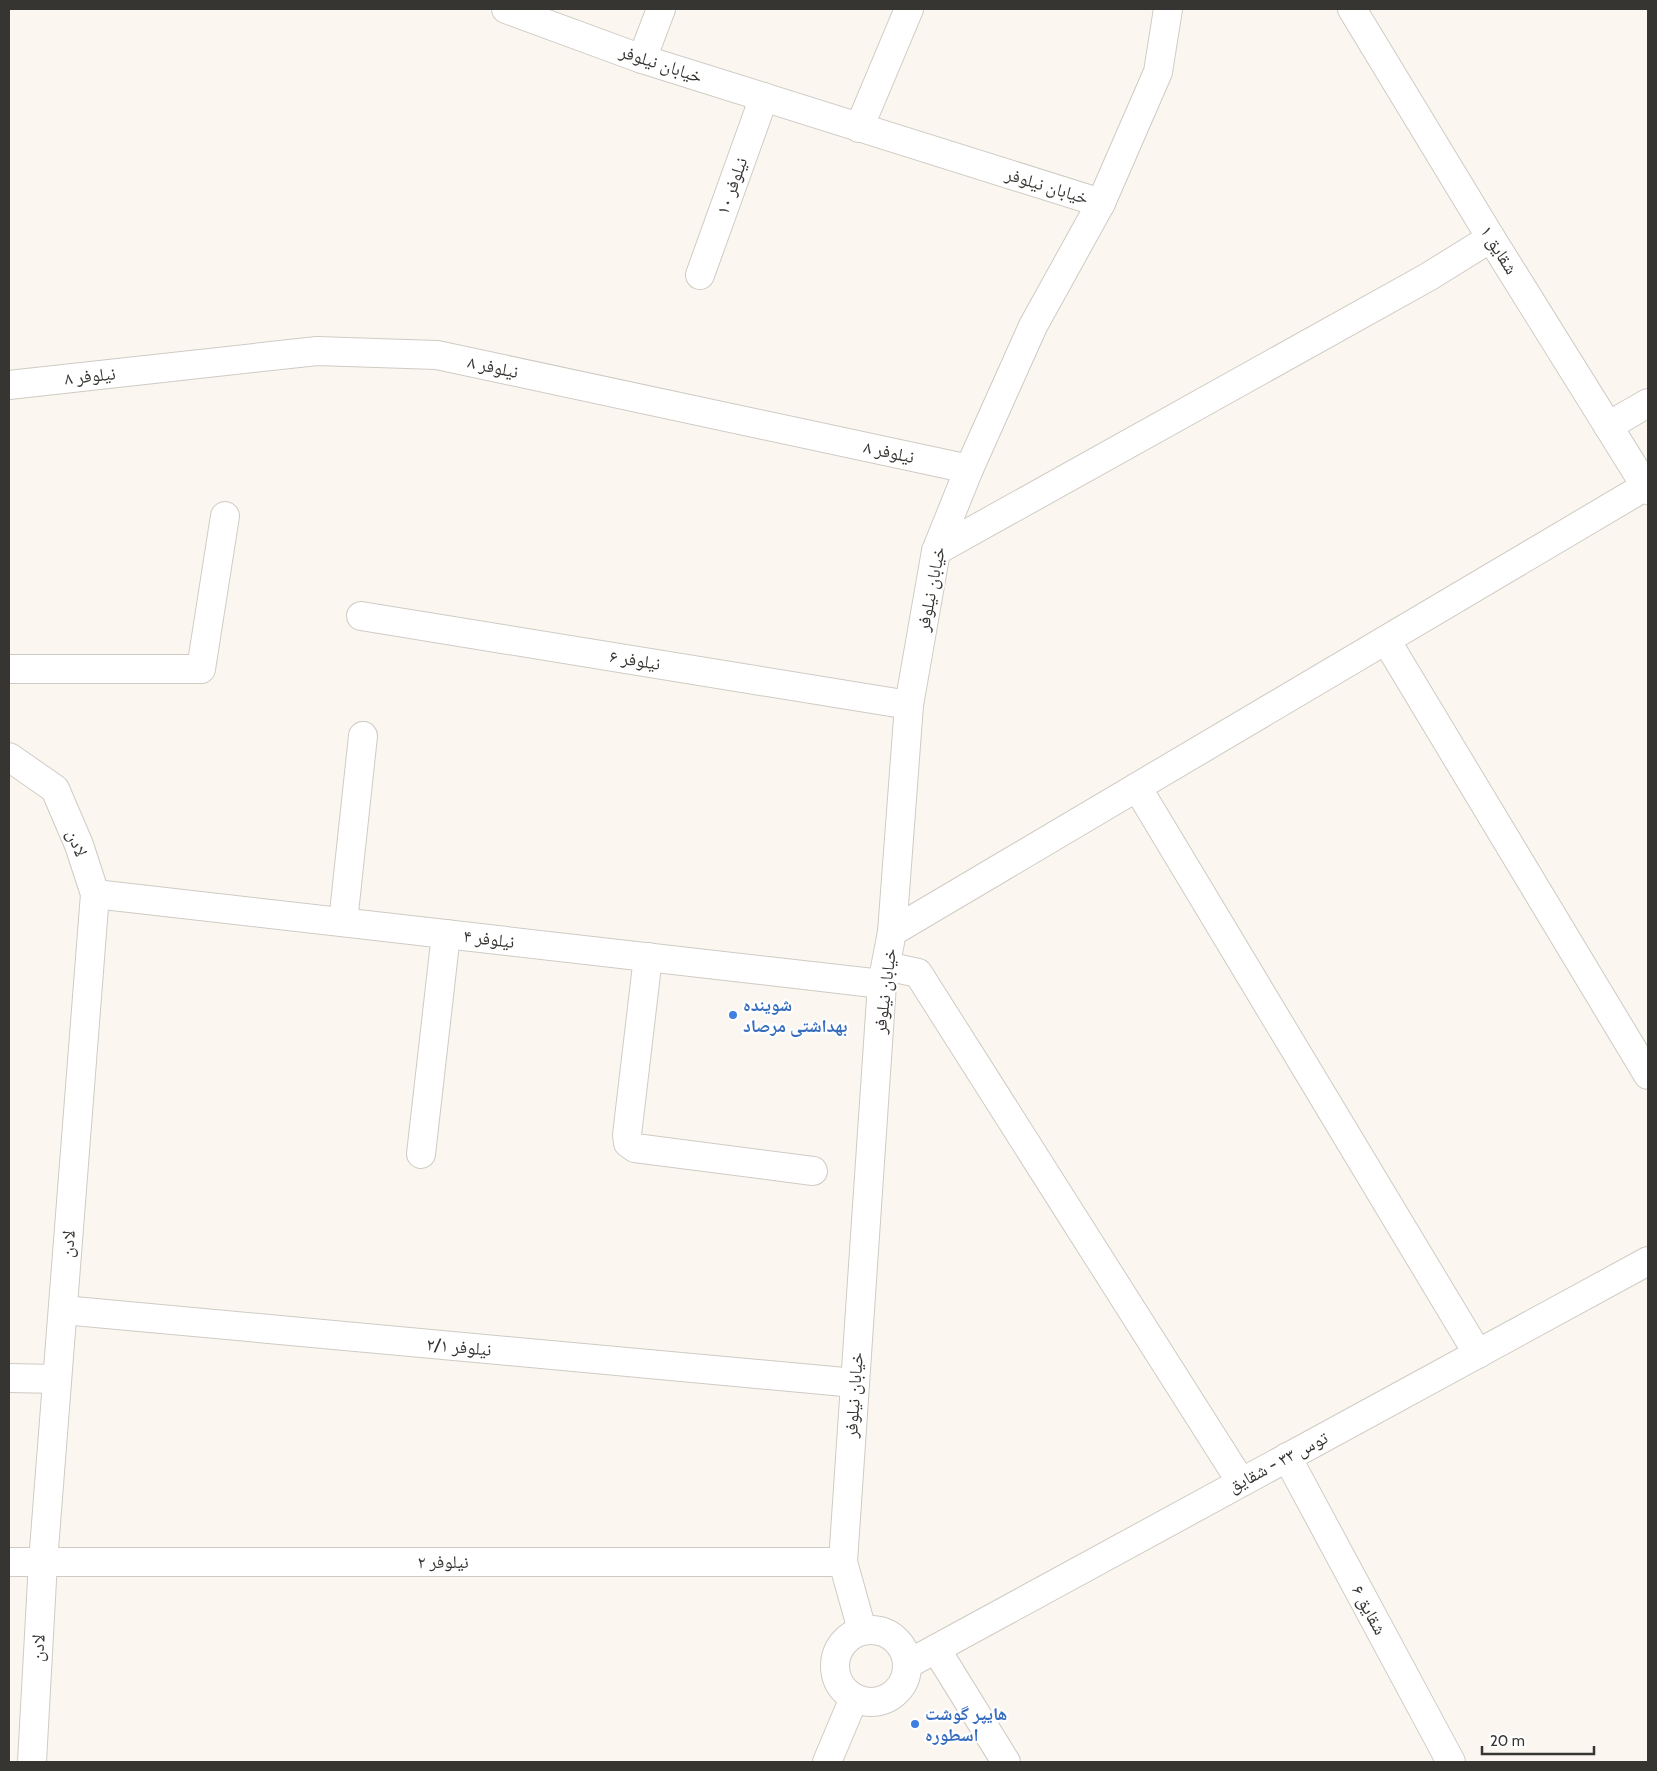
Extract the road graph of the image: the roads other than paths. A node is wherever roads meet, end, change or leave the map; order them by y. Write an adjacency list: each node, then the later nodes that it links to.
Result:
1 (506, 9): 6 (street, خیابان نیلوفر)
2 (661, 9): 6 (street)
3 (909, 9): 8 (street)
4 (1168, 9): 9 (street)
5 (1352, 9): 10 (street, شقایق ۱)
6 (642, 59): 7 (street, خیابان نیلوفر)
7 (764, 98): 8 (street, خیابان نیلوفر); 11 (street, نیلوفر ۱۰)
8 (859, 128): 9 (street, خیابان نیلوفر)
9 (1100, 203): 15 (street, خیابان نیلوفر)
10 (1491, 238): 14 (street, شقایق ۱); 18 (street)
11 (700, 275)
12 (9, 386): 15 (street, نیلوفر ۸)
13 (1648, 403): 14 (street)
14 (1608, 426): 16 (street, شقایق ۱)
15 (969, 469): 18 (street, خیابان نیلوفر)
16 (1647, 488): 20 (street)
17 (225, 516): 21 (street)
18 (936, 551): 22 (street, خیابان نیلوفر)
19 (361, 616): 22 (street, نیلوفر ۶)
20 (1386, 640): 25 (street); 32 (street)
21 (9, 670)
22 (909, 705): 28 (street, خیابان نیلوفر)
23 (363, 736): 27 (street)
24 (9, 756): 26 (street, لادن)
25 (1137, 787): 28 (street); 37 (street)
26 (95, 894): 27 (street, نیلوفر ۴); 36 (street, لادن)
27 (343, 922): 29 (street, نیلوفر ۴)
28 (892, 932): 31 (street, خیابان نیلوفر)
29 (446, 934): 30 (street, نیلوفر ۴); 33 (street)
30 (648, 957): 31 (street, نیلوفر ۴); 34 (street)
31 (884, 975): 40 (street, خیابان نیلوفر); 42 (street, نیلوفر ۴)
32 (1648, 1075)
33 (421, 1154)
34 (813, 1171)
35 (1648, 1260): 37 (street, توس ۳۳ - شقایق)
36 (63, 1310): 39 (street, لادن); 40 (street, نیلوفر ۲/۱)
37 (1478, 1354): 41 (street, توس ۳۳ - شقایق)
38 (9, 1378): 39 (street)
39 (57, 1379): 44 (street, لادن)
40 (855, 1383): 45 (street, خیابان نیلوفر)
41 (1287, 1458): 42 (street, توس ۳۳ - شقایق); 53 (street, شقایق ۶)
42 (1241, 1482): 47 (street, توس ۳۳ - شقایق)
43 (9, 1562): 44 (street, نیلوفر ۲)
44 (43, 1562): 45 (street, نیلوفر ۲); 50 (street, لادن)
45 (843, 1562): 46 (street, خیابان نیلوفر)
46 (862, 1630): 48 (street); 49 (street)
47 (936, 1649): 48 (street, توس ۳۳ - شقایق); 52 (street)
48 (908, 1664): 49 (street)
49 (854, 1698): 51 (street)
50 (32, 1762)
51 (827, 1762)
52 (1006, 1762)
53 (1451, 1762)

